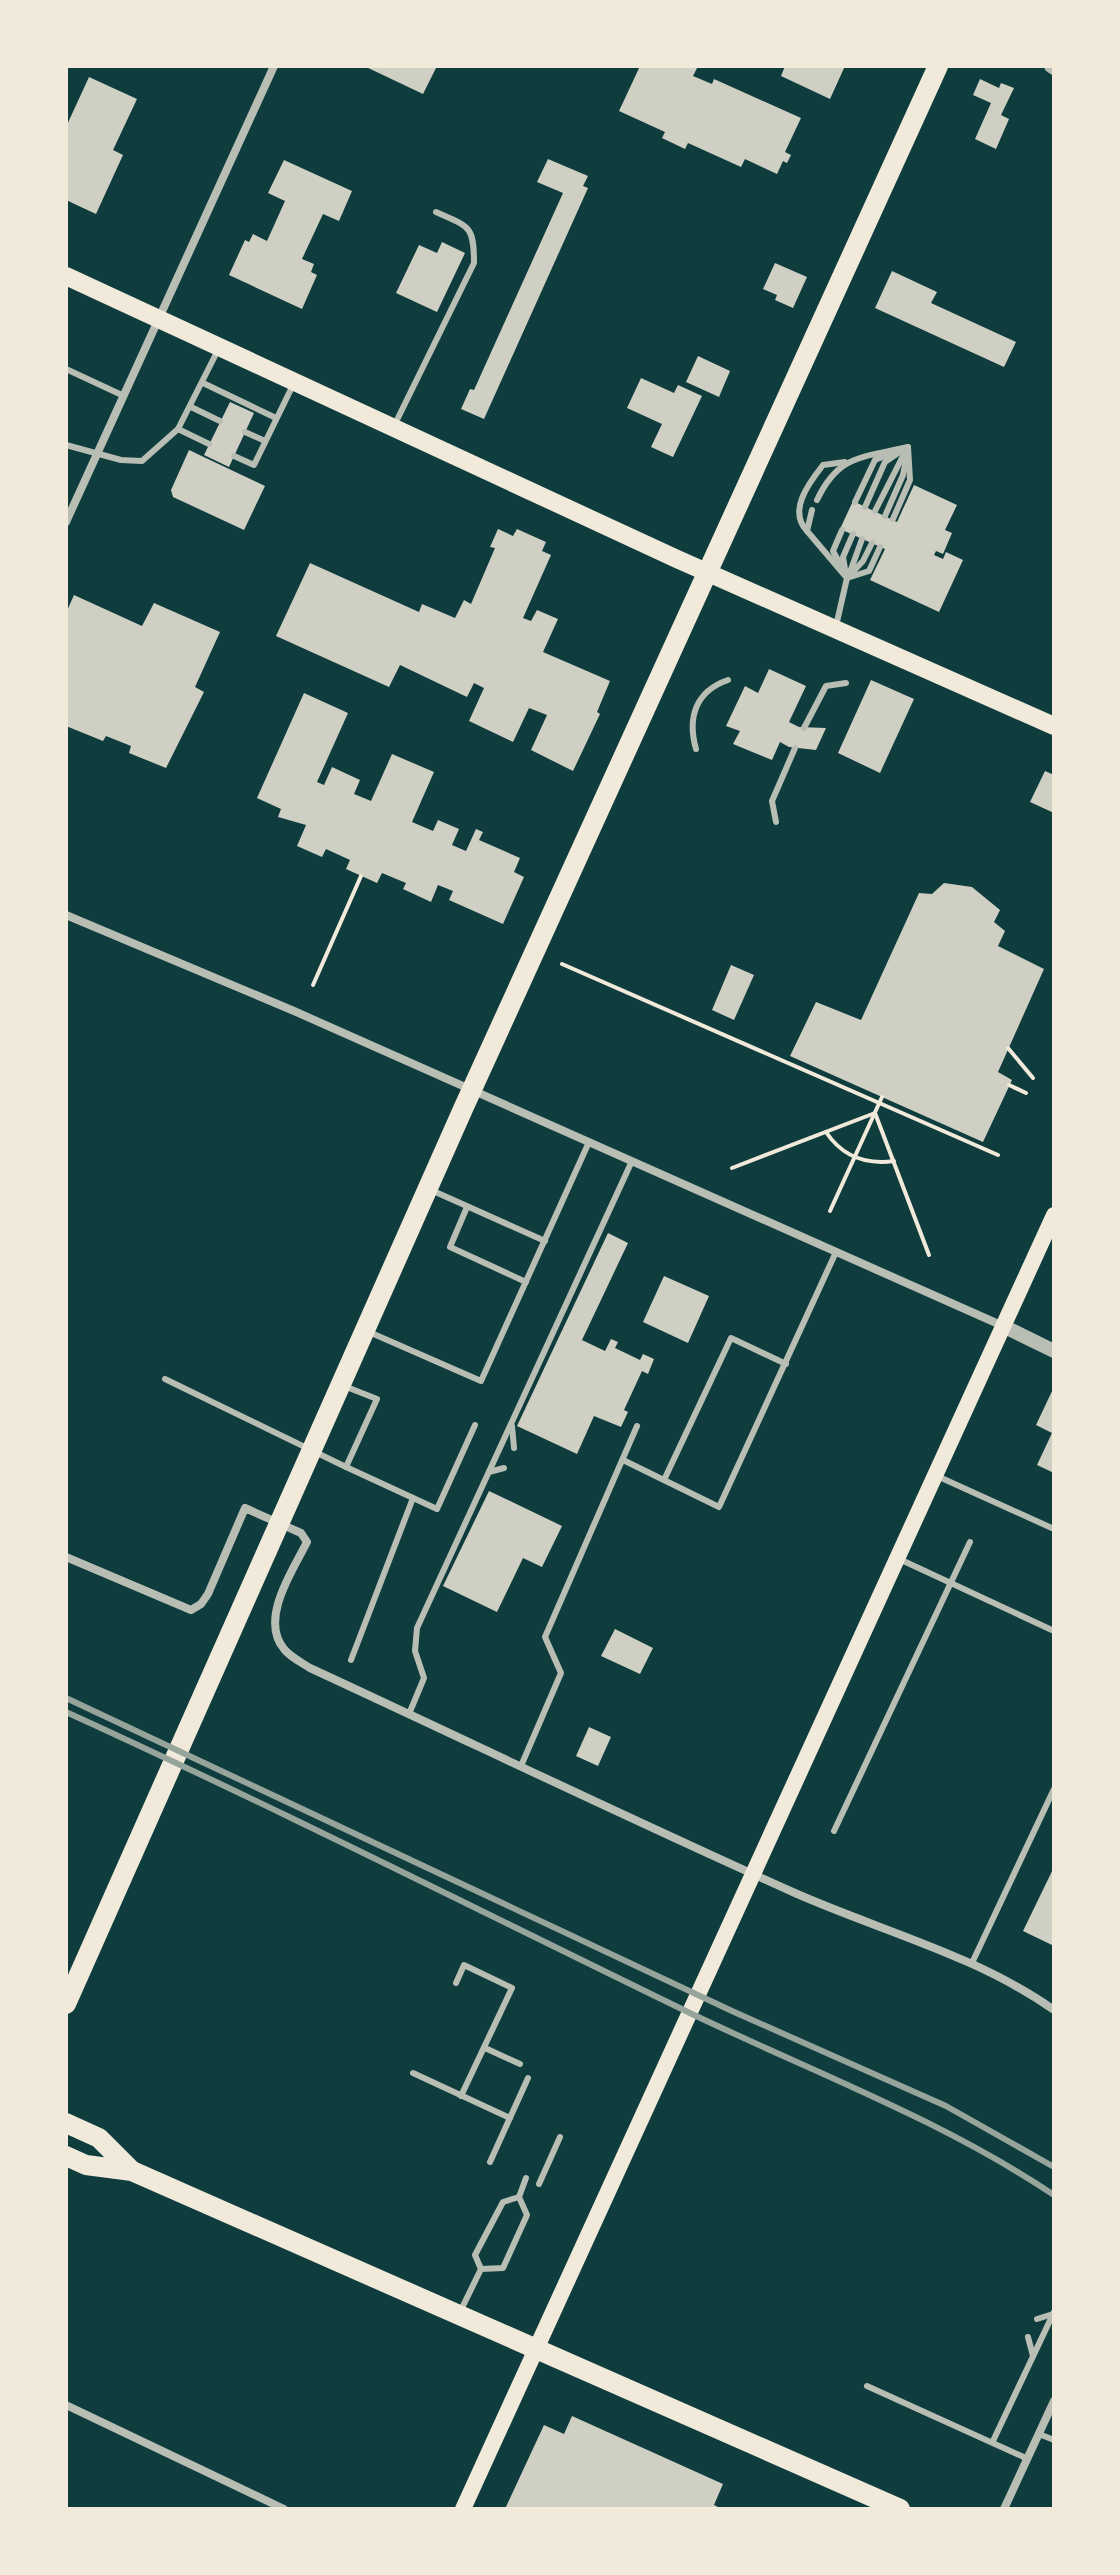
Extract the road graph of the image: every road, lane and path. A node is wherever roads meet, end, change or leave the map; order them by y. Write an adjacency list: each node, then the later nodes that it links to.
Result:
1 (274, 66): 5 (street)
2 (938, 66): 38 (highway)
3 (436, 212): 14 (lane)
4 (66, 276): 5 (main road)
5 (159, 318): 6 (main road); 10 (street)
6 (220, 346): 8 (main road); 9 (lane)
7 (66, 369): 10 (lane)
8 (294, 381): 12 (lane); 14 (main road)
9 (203, 383): 11 (lane); 12 (lane)
10 (124, 396): 21 (street)
11 (191, 407): 13 (lane); 15 (lane)
12 (276, 418): 17 (lane)
13 (220, 421)
14 (394, 427): 38 (main road)
15 (178, 429): 18 (lane); 21 (lane)
16 (245, 432): 17 (lane)
17 (265, 441): 22 (lane)
18 (209, 444)
19 (68, 445): 21 (lane)
20 (908, 447): 23 (lane); 25 (lane); 26 (lane); 28 (lane); 29 (lane); 30 (lane)
21 (97, 454): 31 (street)
22 (234, 456)
23 (845, 462): 24 (lane); 33 (lane)
24 (817, 500)
25 (855, 502)
26 (865, 507)
27 (812, 510): 33 (lane)
28 (875, 511)
29 (885, 516)
30 (893, 519)
31 (66, 520)
32 (842, 530): 39 (lane)
33 (807, 531): 39 (lane)
34 (853, 534): 39 (lane)
35 (862, 539): 39 (lane)
36 (872, 543): 39 (lane)
37 (880, 547): 39 (lane)
38 (707, 572): 40 (main road); 55 (highway)
39 (847, 578): 40 (lane)
40 (836, 629): 43 (main road)
41 (728, 680): 46 (lane)
42 (846, 683): 44 (lane)
43 (1054, 726)
44 (804, 728)
45 (795, 748): 47 (lane)
46 (696, 749)
47 (776, 822)
48 (361, 876): 51 (path)
49 (66, 915): 55 (street)
50 (562, 964): 57 (path)
51 (313, 985)
52 (1008, 1048): 53 (path)
53 (1033, 1078)
54 (1009, 1085): 56 (path)
55 (472, 1090): 60 (street); 66 (highway)
56 (1026, 1093)
57 (881, 1100): 58 (path); 61 (path)
58 (875, 1113): 59 (path); 62 (path); 64 (path)
59 (826, 1132): 62 (path); 65 (path)
60 (589, 1142): 63 (street); 70 (lane)
61 (998, 1155)
62 (855, 1157): 64 (path); 68 (path)
63 (632, 1161): 72 (street); 86 (lane)
64 (894, 1161): 74 (path)
65 (732, 1168)
66 (428, 1189): 67 (lane); 81 (highway)
67 (467, 1207): 70 (lane); 75 (lane)
68 (830, 1211)
69 (1054, 1215): 80 (main road)
70 (545, 1241): 79 (lane)
71 (475, 1247): 75 (lane)
72 (836, 1252): 80 (street); 83 (lane)
73 (491, 1254): 77 (lane)
74 (929, 1255)
75 (471, 1257): 77 (lane)
76 (508, 1262): 78 (lane)
77 (487, 1264): 78 (lane)
78 (503, 1271): 79 (lane)
79 (526, 1282): 81 (lane)
80 (1003, 1326): 82 (street); 95 (main road)
81 (365, 1330): 85 (highway)
82 (1054, 1351)
83 (786, 1364): 96 (lane); 96 (lane)
84 (165, 1379): 90 (lane)
85 (341, 1384): 90 (highway); 92 (lane)
86 (512, 1422): 89 (lane); 94 (lane)
87 (475, 1425): 97 (lane)
88 (637, 1426): 91 (lane)
89 (514, 1448)
90 (311, 1451): 92 (lane); 98 (highway)
91 (623, 1460): 96 (lane); 107 (lane)
92 (346, 1467): 97 (lane)
93 (504, 1468): 94 (lane)
94 (489, 1472): 106 (lane)
95 (935, 1475): 99 (lane); 102 (main road)
96 (664, 1480)
97 (413, 1498): 105 (lane)
98 (279, 1523): 101 (street); 106 (street); 113 (highway)
99 (1054, 1529)
100 (970, 1542): 103 (lane)
101 (66, 1557)
102 (897, 1558): 103 (lane); 110 (main road)
103 (951, 1583): 104 (lane); 109 (lane)
104 (1054, 1631)
105 (351, 1660)
106 (409, 1714): 107 (street)
107 (521, 1766): 110 (street)
108 (1054, 1789): 111 (lane)
109 (834, 1831)
110 (753, 1874): 111 (street); 134 (main road)
111 (972, 1963): 114 (street)
112 (456, 1983): 115 (lane)
113 (66, 2004)
114 (1054, 2010)
115 (485, 2048): 116 (lane); 119 (lane)
116 (520, 2064)
117 (413, 2073): 119 (lane)
118 (528, 2078): 120 (lane)
119 (461, 2096): 120 (lane)
120 (510, 2118): 124 (lane)
121 (66, 2123): 125 (highway)
122 (560, 2137): 127 (lane)
123 (66, 2156): 125 (highway)
124 (490, 2162)
125 (132, 2171): 131 (highway)
126 (526, 2178): 128 (lane)
127 (539, 2184)
128 (519, 2197): 129 (lane); 129 (lane)
129 (481, 2269): 131 (lane)
130 (1054, 2313): 132 (lane); 135 (lane)
131 (459, 2315): 134 (highway)
132 (1037, 2319)
133 (1028, 2337): 135 (lane)
134 (535, 2347): 144 (main road); 145 (highway)
135 (1033, 2356): 141 (lane)
136 (867, 2386): 141 (lane)
137 (1054, 2401): 139 (street)
138 (66, 2405): 143 (street)
139 (1039, 2434): 140 (lane); 142 (street)
140 (1054, 2440)
141 (993, 2441): 142 (lane)
142 (1028, 2459): 146 (street)
143 (284, 2509)
144 (463, 2509)
145 (900, 2509)
146 (1004, 2509)

